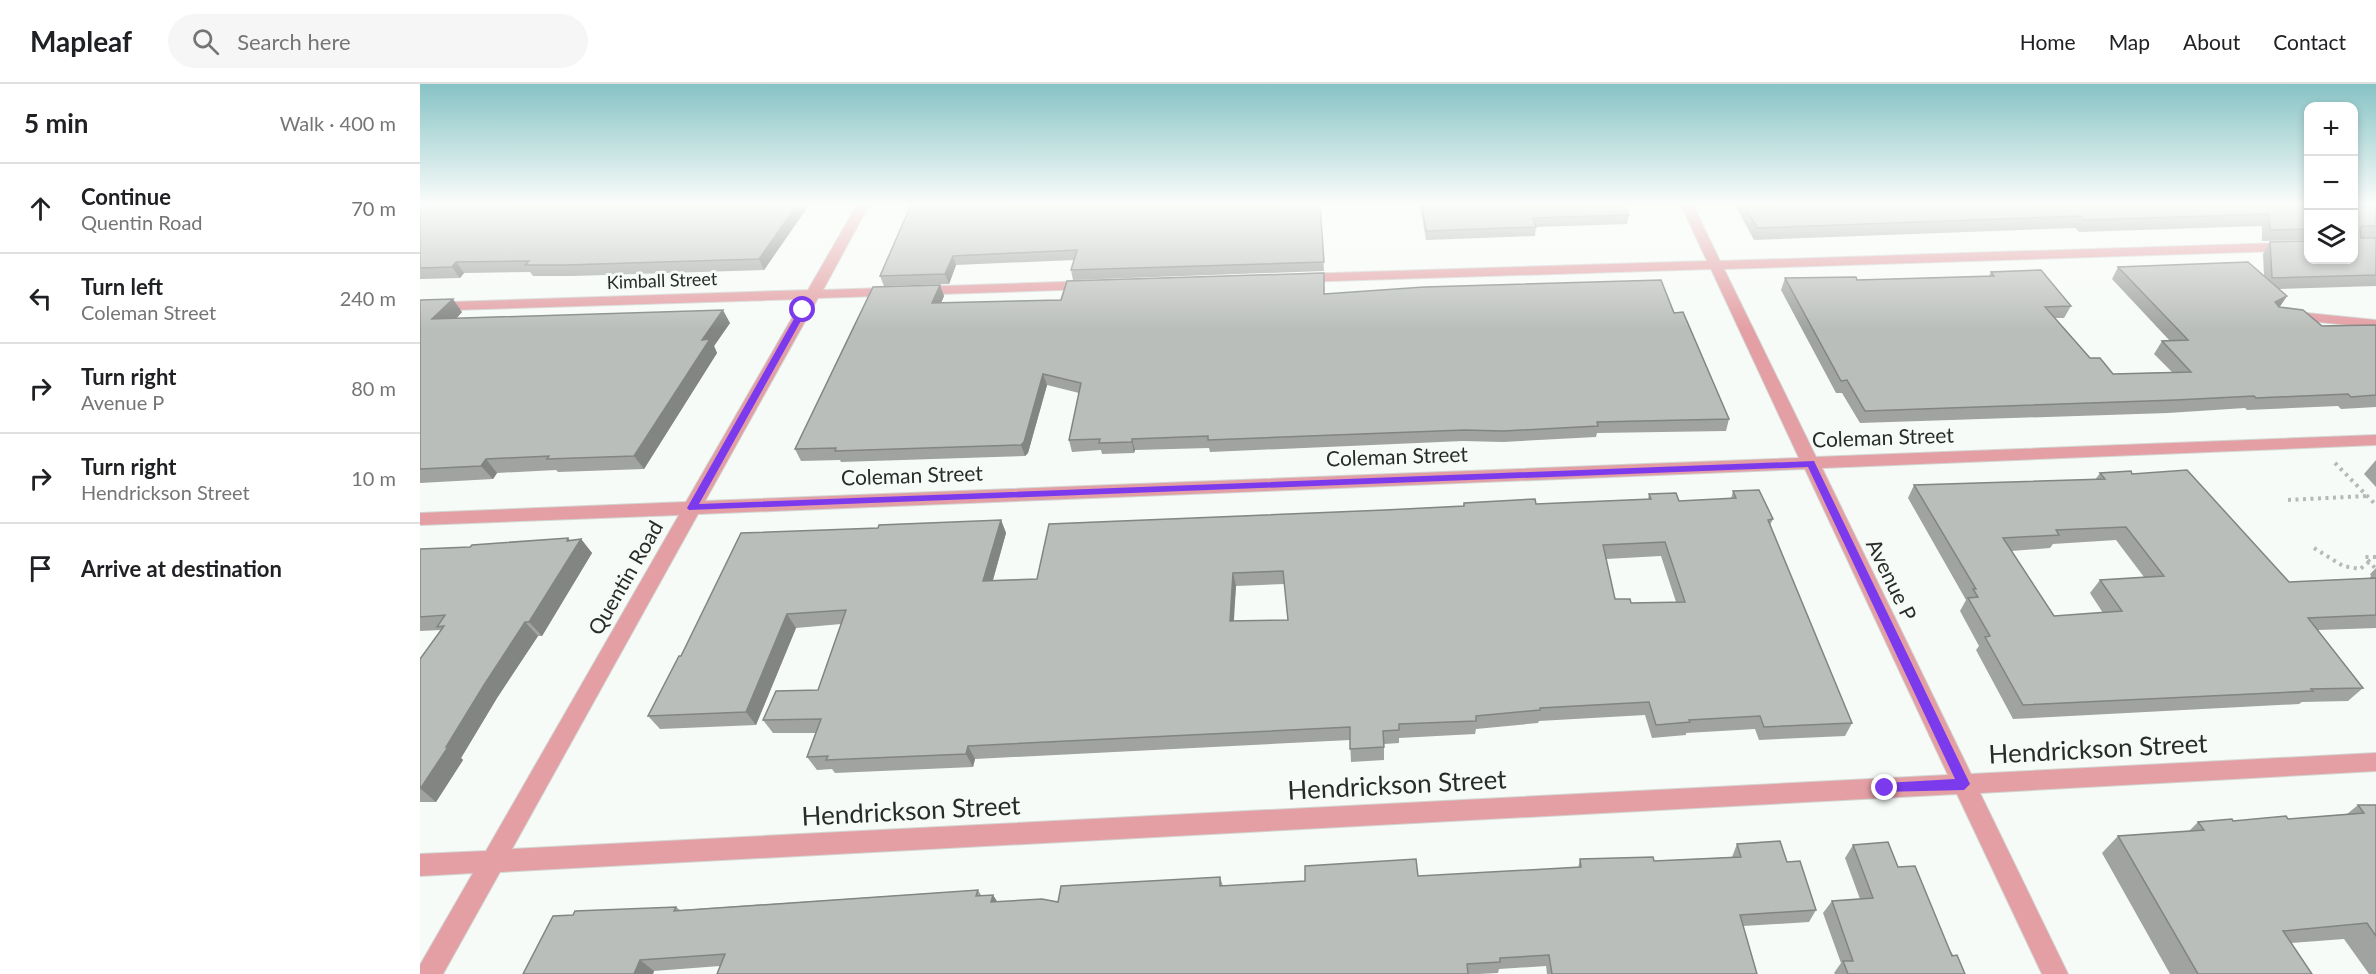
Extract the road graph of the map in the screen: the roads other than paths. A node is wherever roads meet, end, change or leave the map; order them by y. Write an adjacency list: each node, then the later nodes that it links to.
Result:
1 (839, 247): 7 (street, Quentin Road)
2 (1707, 247): 4 (street, Avenue P)
3 (2291, 247): 4 (street)
4 (1716, 265): 5 (street); 12 (street, Avenue P)
5 (1284, 279)
6 (1105, 285): 7 (street, Kimball Street)
7 (812, 294): 8 (street, Kimball Street); 13 (street, Quentin Road)
8 (420, 307)
9 (2277, 314): 10 (street)
10 (2376, 324)
11 (2376, 440): 12 (street, Coleman Street)
12 (1811, 464): 13 (street, Coleman Street); 16 (street, Avenue P)
13 (692, 508): 14 (street, Coleman Street); 17 (street, Quentin Road)
14 (420, 519)
15 (2376, 762): 16 (street, Hendrickson Street)
16 (1964, 784): 17 (street, Hendrickson Street); 20 (street, Avenue P)
17 (492, 861): 18 (street, Hendrickson Street); 19 (street, Quentin Road)
18 (420, 865)
19 (429, 974)
20 (2055, 974)

